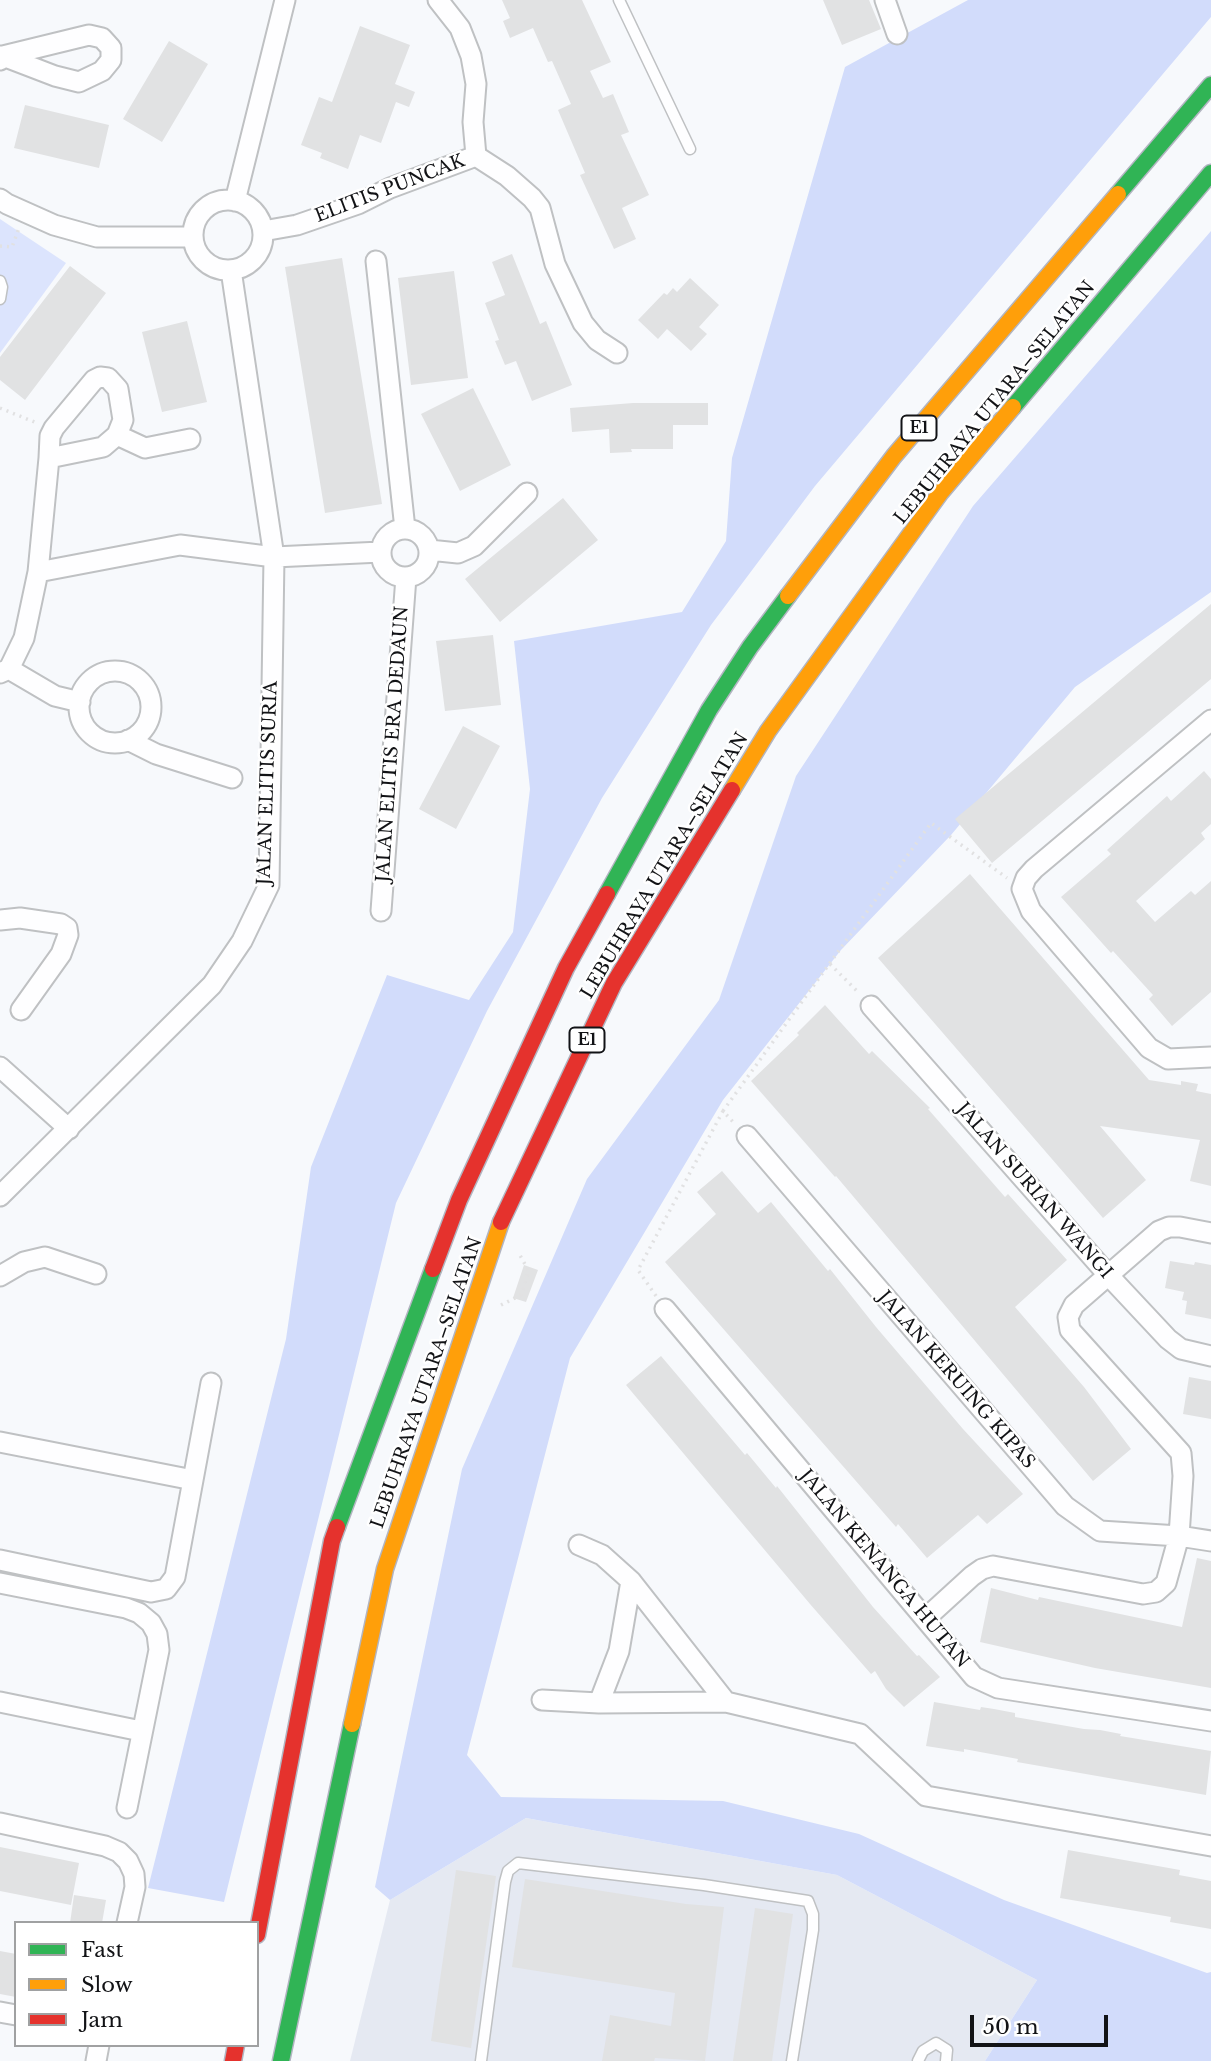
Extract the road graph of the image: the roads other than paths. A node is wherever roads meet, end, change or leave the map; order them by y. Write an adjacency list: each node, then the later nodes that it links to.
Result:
1 (285, 0): 14 (street)
2 (438, 0): 6 (street)
3 (451, 0): 6 (street)
4 (619, 0): 10 (lane)
5 (885, 0): 7 (street)
6 (460, 28): 11 (street)
7 (897, 34)
8 (1, 57): 8 (street)
9 (1211, 85): 72 (highway, LEBUHRAYA UTARA–SELATAN / E1)
10 (690, 149)
11 (475, 156): 15 (street, ELITIS PUNCAK); 21 (street)
12 (1211, 173): 73 (highway, LEBUHRAYA UTARA–SELATAN / E1)
13 (0, 199): 16 (street)
14 (235, 201): 15 (street); 16 (street)
15 (263, 231): 18 (street)
16 (192, 237): 18 (street)
17 (376, 261): 26 (street)
18 (231, 270): 29 (street, JALAN ELITIS SURIA)
19 (0, 281): 20 (lane)
20 (0, 299)
21 (617, 353)
22 (117, 435): 23 (street); 24 (street); 24 (street)
23 (190, 439)
24 (48, 458): 30 (street)
25 (527, 493): 27 (street)
26 (405, 529): 27 (street); 28 (street)
27 (429, 550): 31 (street)
28 (381, 552): 29 (street); 31 (street)
29 (274, 557): 30 (street); 43 (street, JALAN ELITIS SURIA)
30 (38, 572): 32 (street)
31 (406, 577): 37 (street, JALAN ELITIS ERA DEDAUN)
32 (5, 671): 33 (street)
33 (80, 702): 35 (street); 35 (street)
34 (1211, 720): 41 (street)
35 (128, 740): 36 (street)
36 (232, 778)
37 (381, 911)
38 (0, 920): 40 (street)
39 (871, 1006): 49 (street, JALAN SURIAN WANGI)
40 (21, 1010)
41 (1211, 1057)
42 (0, 1067): 43 (street)
43 (69, 1129): 45 (street, JALAN ELITIS SURIA)
44 (747, 1136): 55 (street, JALAN KERUING KIPAS)
45 (0, 1196)
46 (1211, 1233): 49 (street)
47 (96, 1274): 48 (street)
48 (0, 1276)
49 (1109, 1276): 51 (street, JALAN SURIAN WANGI); 55 (street)
50 (665, 1309): 61 (street, JALAN KENANGA HUTAN)
51 (1211, 1356)
52 (211, 1383): 54 (street)
53 (0, 1442): 54 (street)
54 (193, 1480): 58 (street)
55 (1179, 1536): 56 (street, JALAN KERUING KIPAS); 61 (street)
56 (1211, 1541)
57 (579, 1545): 59 (street)
58 (0, 1560)
59 (631, 1580): 64 (street); 65 (street)
60 (0, 1583): 67 (street)
61 (926, 1618): 66 (street, JALAN KENANGA HUTAN)
62 (542, 1700): 65 (street)
63 (0, 1702): 67 (street)
64 (726, 1702): 65 (street); 70 (street)
65 (599, 1703)
66 (1211, 1721)
67 (141, 1731): 68 (street)
68 (127, 1808)
69 (0, 1823): 71 (street)
70 (1211, 1846)
71 (127, 1921)
72 (259, 1924)
73 (281, 2061)
74 (481, 2061): 75 (lane)
75 (792, 2061)
76 (918, 2061): 77 (lane)
77 (946, 2061)

